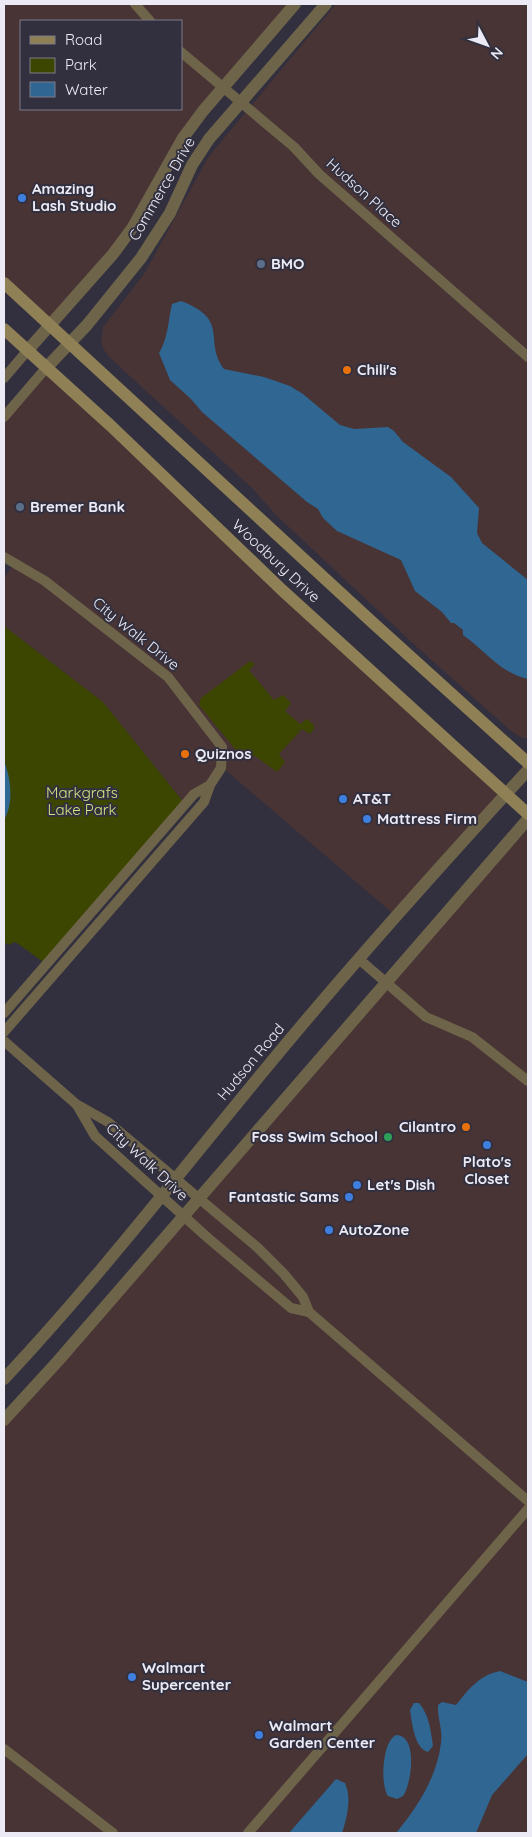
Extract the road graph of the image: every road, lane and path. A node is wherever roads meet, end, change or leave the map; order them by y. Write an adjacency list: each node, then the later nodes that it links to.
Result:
1 (135, 4): 4 (street)
2 (295, 4): 6 (street, Commerce Drive)
3 (326, 4): 7 (street, Commerce Drive)
4 (149, 20)
5 (182, 53): 6 (street, Hudson Place)
6 (223, 87): 7 (street, Hudson Place); 9 (street, Commerce Drive)
7 (241, 102): 11 (street, Commerce Drive); 13 (street, Hudson Place)
8 (4, 283): 9 (main road, Woodbury Drive)
9 (51, 326): 11 (main road, Woodbury Drive); 12 (street, Commerce Drive)
10 (4, 329): 12 (main road, Woodbury Drive)
11 (70, 343): 14 (street, Commerce Drive); 18 (main road, Woodbury Drive)
12 (28, 350): 14 (main road, Woodbury Drive); 15 (street)
13 (528, 357)
14 (46, 368): 16 (street); 21 (main road, Woodbury Drive)
15 (4, 378)
16 (4, 417)
17 (4, 557): 20 (street, City Walk Drive)
18 (528, 763)
19 (528, 770): 21 (street, Hudson Road)
20 (210, 785): 26 (street, City Walk Drive); 27 (street, City Walk Drive)
21 (506, 794): 22 (main road, Woodbury Drive); 24 (street, Hudson Road)
22 (528, 814)
23 (528, 818): 25 (street)
24 (360, 960): 25 (street); 31 (street, Hudson Road)
25 (386, 983): 29 (street); 33 (street)
26 (4, 1013)
27 (4, 1032)
28 (4, 1041): 30 (street, City Walk Drive)
29 (528, 1081)
30 (76, 1104): 31 (street, City Walk Drive); 32 (street, City Walk Drive)
31 (176, 1180): 32 (street, Hudson Road); 33 (street, City Walk Drive)
32 (163, 1197): 34 (street, City Walk Drive); 36 (street, Hudson Road)
33 (200, 1198): 34 (street); 35 (street, City Walk Drive)
34 (184, 1216): 35 (street, City Walk Drive); 37 (street)
35 (309, 1312): 38 (street)
36 (4, 1379)
37 (4, 1420)
38 (528, 1501)
39 (528, 1509): 42 (street)
40 (4, 1749): 41 (street)
41 (113, 1833)
42 (248, 1833)

